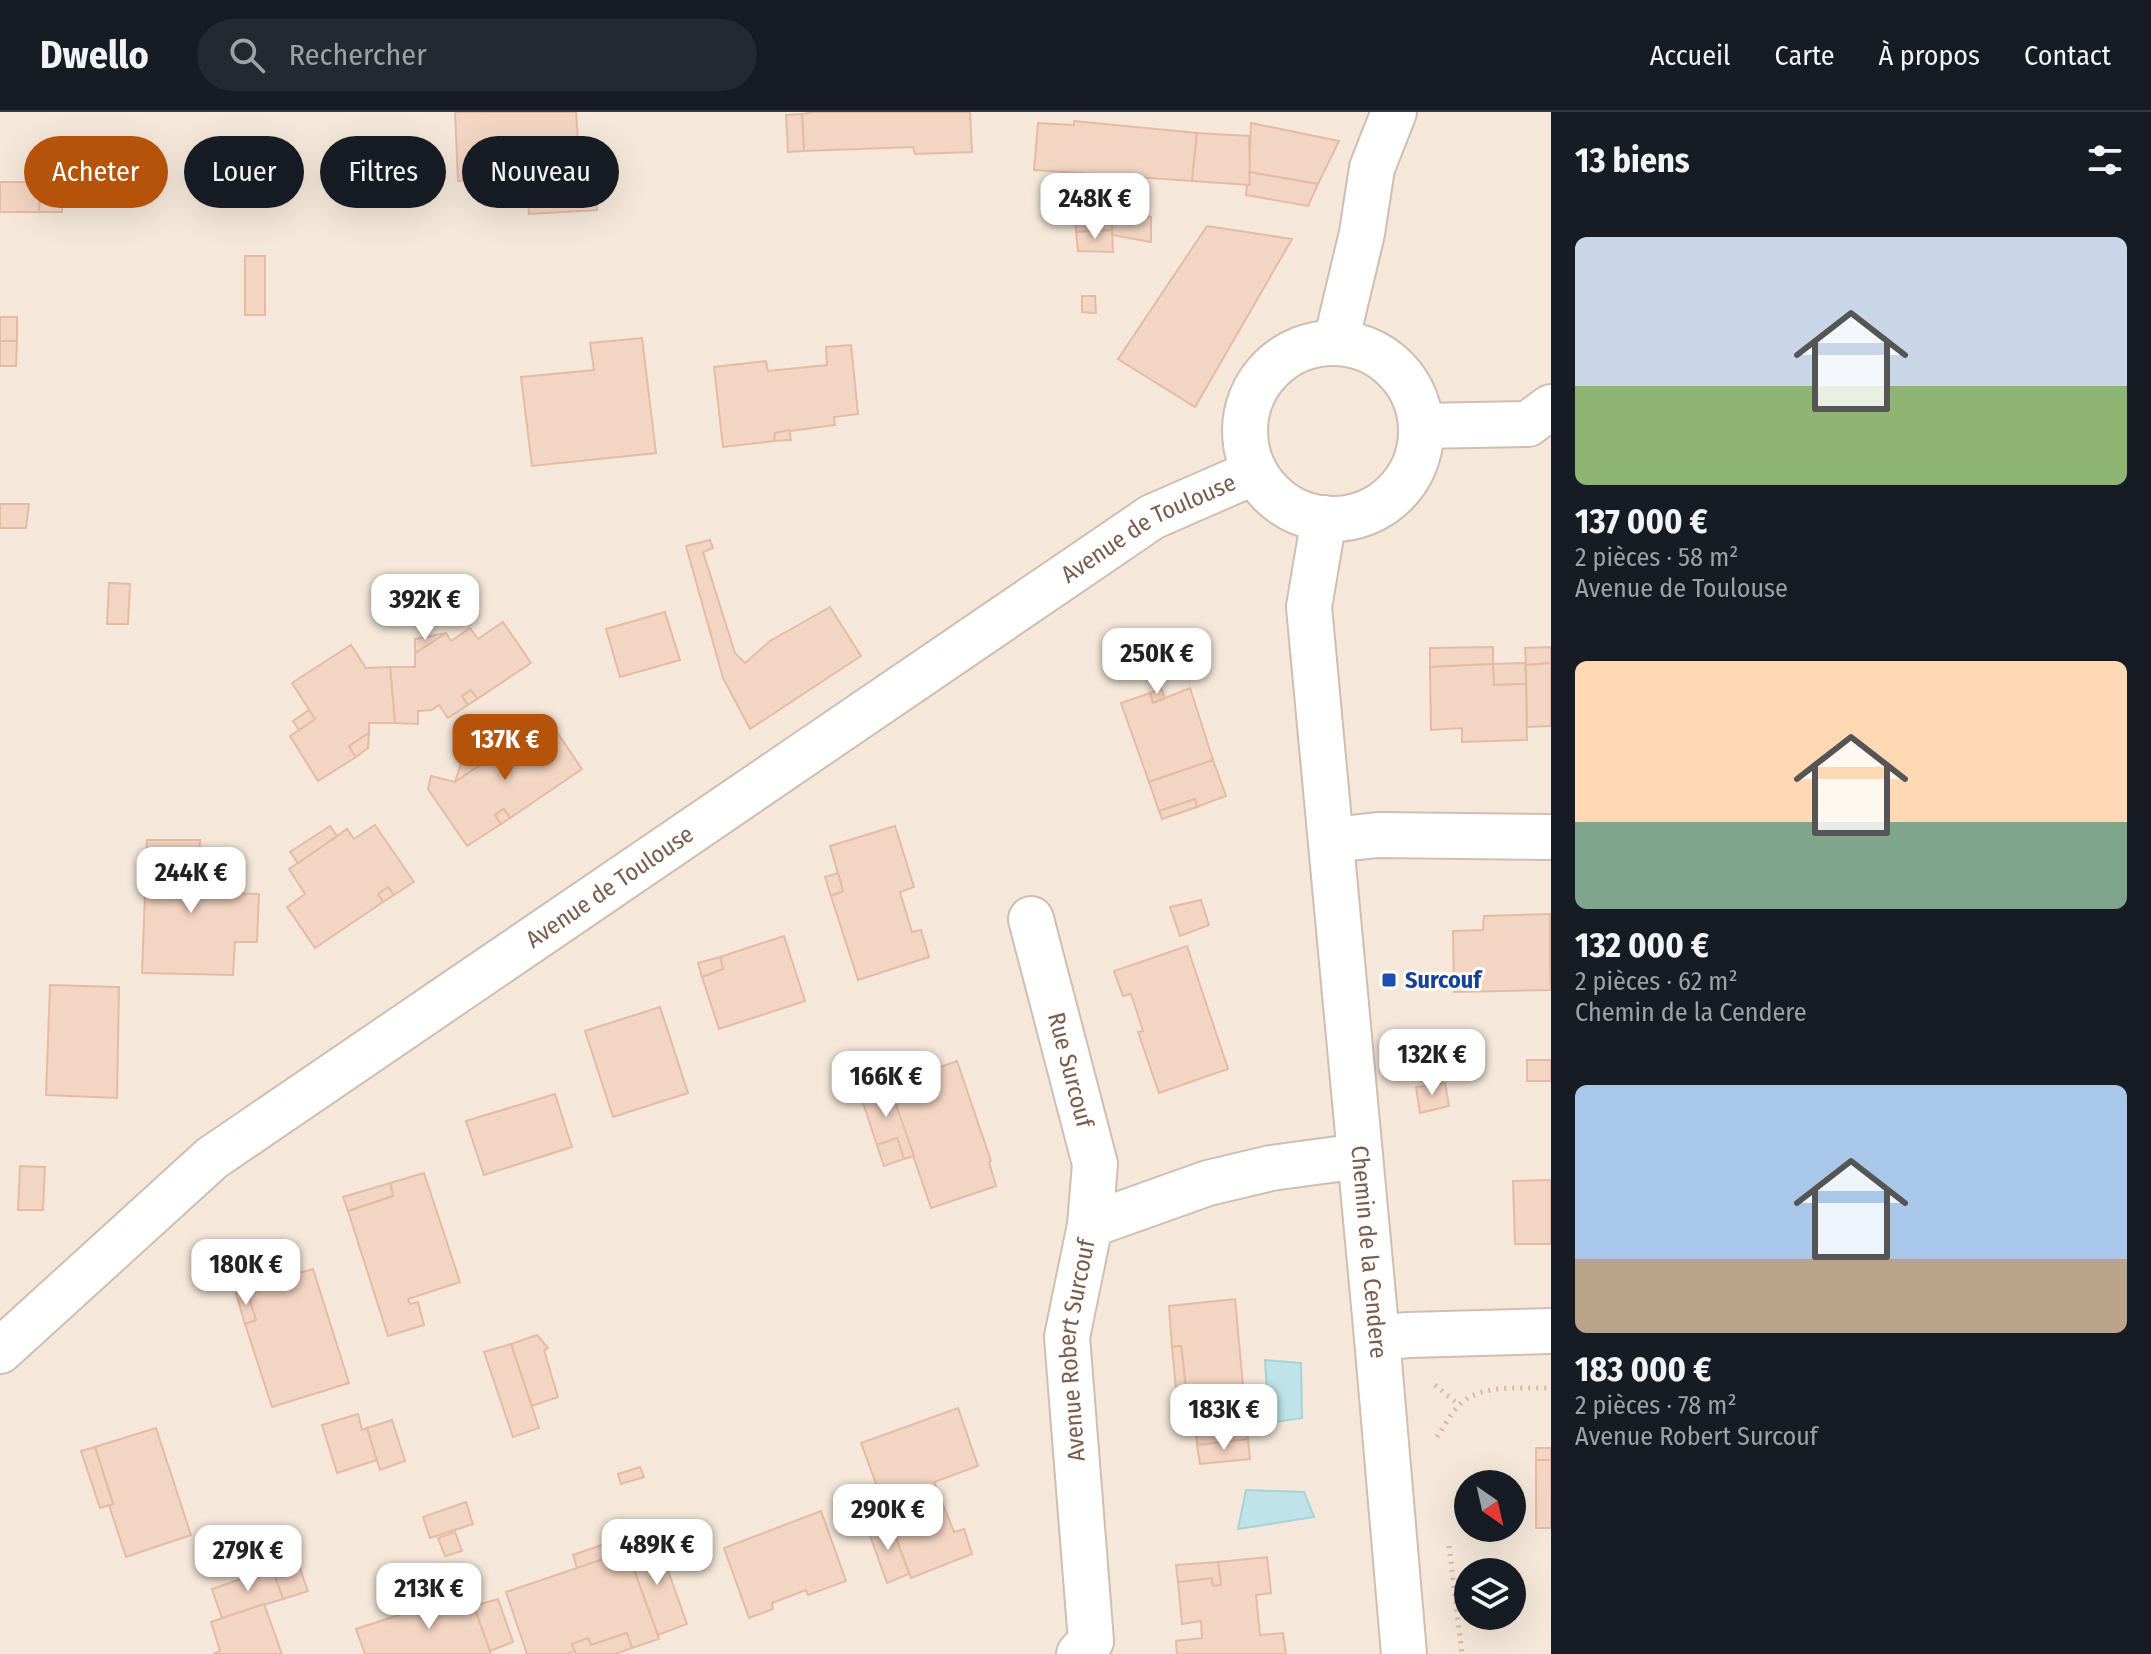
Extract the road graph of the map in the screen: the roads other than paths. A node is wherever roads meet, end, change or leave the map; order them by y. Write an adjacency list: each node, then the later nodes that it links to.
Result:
1 (1394, 112): 2 (street)
2 (1336, 342): 4 (street); 5 (street)
3 (1551, 407): 4 (street)
4 (1421, 426): 6 (street)
5 (1255, 472): 6 (street); 14 (street, Avenue de Toulouse)
6 (1324, 518): 8 (street, Chemin de la Cendere)
7 (1551, 837): 8 (street)
8 (1332, 840): 10 (street, Chemin de la Cendere)
9 (1031, 919): 11 (street, Rue Surcouf)
10 (1360, 1156): 11 (street, Avenue Robert Surcouf); 13 (street, Chemin de la Cendere)
11 (1090, 1225): 15 (street, Avenue Robert Surcouf)
12 (1551, 1331): 13 (street)
13 (1377, 1338): 16 (street, Chemin de la Cendere)
14 (0, 1351)
15 (1079, 1654)
16 (1404, 1654)

